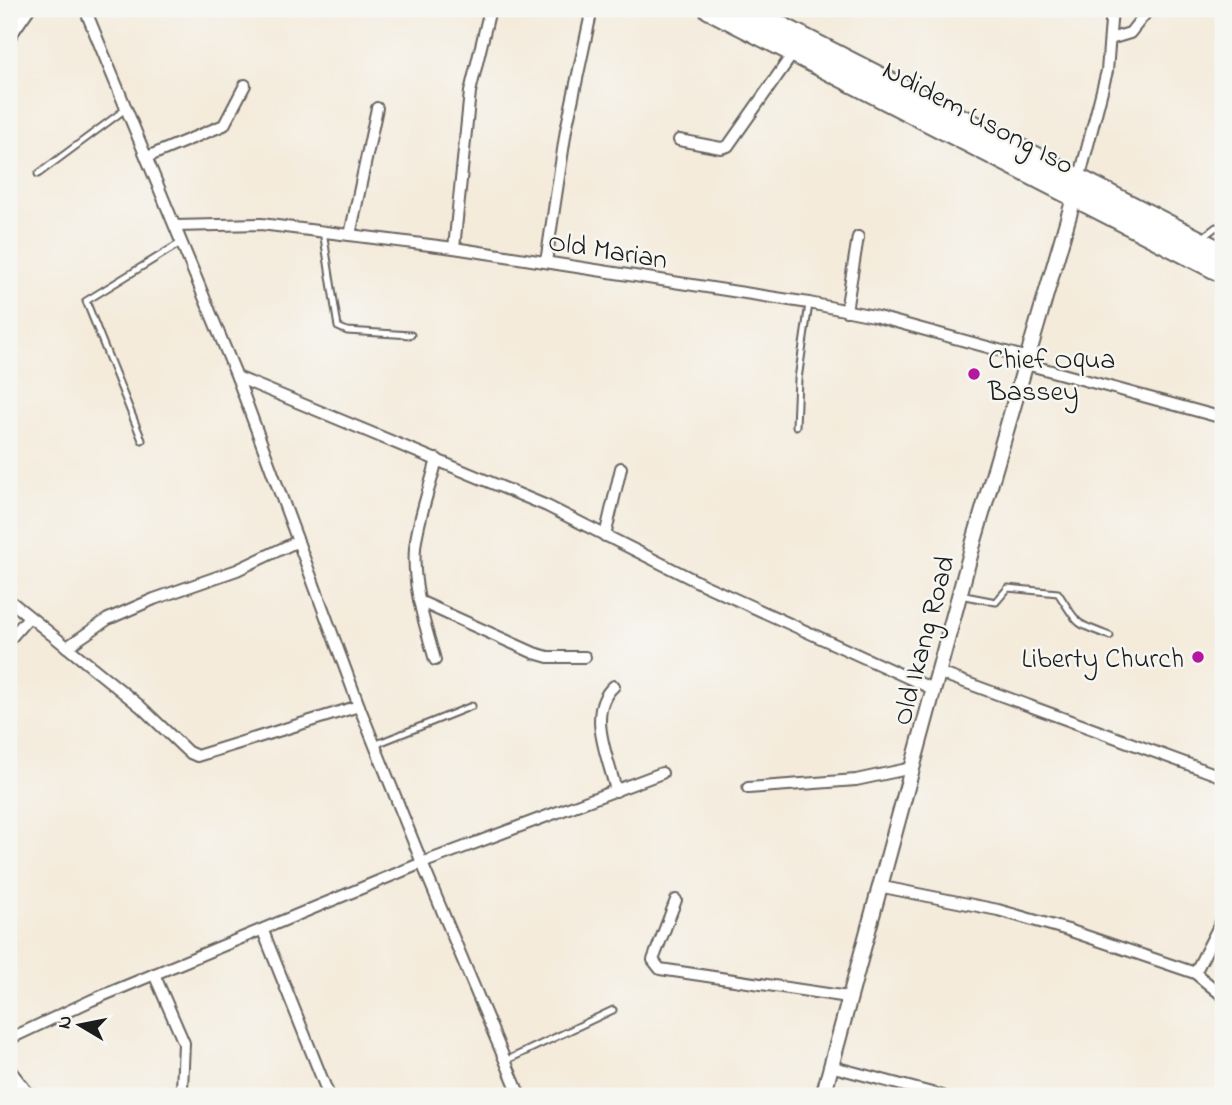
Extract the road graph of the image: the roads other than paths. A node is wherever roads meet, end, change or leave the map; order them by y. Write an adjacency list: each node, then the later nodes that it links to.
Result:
1 (29, 9): 9 (street)
2 (86, 9): 13 (street)
3 (490, 9): 26 (street)
4 (592, 9): 28 (street)
5 (709, 9): 11 (highway, Ndidem Usong Iso)
6 (747, 9): 18 (highway, Ndidem Usong Iso)
7 (1112, 9): 10 (street)
8 (1149, 9): 10 (street)
9 (9, 38)
10 (1110, 39): 18 (street)
11 (794, 52): 15 (street); 18 (highway, Ndidem Usong Iso)
12 (245, 85): 16 (street)
13 (127, 108): 16 (street); 17 (lane)
14 (377, 108): 22 (street)
15 (679, 140)
16 (147, 157): 19 (street)
17 (38, 174)
18 (1077, 189): 24 (highway, Ndidem Usong Iso); 29 (highway, Ndidem Usong Iso); 33 (street, Old Ikang Road)
19 (175, 226): 21 (street, Old Marian); 25 (street)
20 (1223, 230): 24 (lane)
21 (323, 231): 22 (street, Old Marian); 32 (lane)
22 (350, 235): 26 (street, Old Marian)
23 (858, 237): 31 (street)
24 (1200, 241): 27 (highway, Ndidem Usong Iso)
25 (181, 242): 34 (street); 37 (lane)
26 (454, 248): 28 (street, Old Marian)
27 (1223, 253)
28 (547, 262): 30 (street, Old Marian)
29 (1223, 273)
30 (809, 303): 31 (street, Old Marian); 36 (lane)
31 (846, 311): 33 (street, Old Marian)
32 (411, 335)
33 (1027, 361): 35 (street, Old Marian); 42 (street, Old Ikang Road)
34 (237, 377): 38 (street); 41 (street)
35 (1223, 418)
36 (796, 426)
37 (142, 440)
38 (437, 459): 40 (street); 44 (street)
39 (621, 468): 40 (street)
40 (605, 536): 53 (street)
41 (298, 541): 48 (street); 54 (street)
42 (960, 595): 46 (lane); 51 (street, Old Ikang Road)
43 (9, 600): 45 (street)
44 (418, 601): 49 (street); 50 (street)
45 (29, 617): 47 (street); 48 (street)
46 (1111, 636)
47 (9, 640)
48 (66, 647): 54 (street)
49 (586, 657)
50 (435, 660)
51 (940, 673): 53 (street, Old Ikang Road); 59 (street)
52 (614, 686): 61 (street)
53 (935, 690): 57 (street, Old Ikang Road)
54 (359, 706): 56 (street)
55 (472, 706): 56 (lane)
56 (374, 745): 62 (street)
57 (912, 768): 60 (street); 63 (street, Old Ikang Road)
58 (662, 773): 61 (street)
59 (1223, 777)
60 (748, 788)
61 (616, 791): 62 (street)
62 (422, 863): 66 (street); 73 (street)
63 (878, 886): 67 (street); 70 (street, Old Ikang Road)
64 (676, 900): 70 (street)
65 (1223, 918): 67 (street)
66 (263, 931): 68 (street); 78 (street)
67 (1195, 973): 69 (street)
68 (154, 974): 72 (street); 77 (street)
69 (1223, 996)
70 (848, 997): 74 (street, Old Ikang Road)
71 (613, 1010): 73 (lane)
72 (9, 1039)
73 (505, 1060): 79 (street)
74 (830, 1066): 80 (street, Old Ikang Road); 81 (street)
75 (9, 1072): 76 (street)
76 (28, 1096)
77 (185, 1096)
78 (329, 1096)
79 (520, 1096)
80 (823, 1096)
81 (943, 1096)

